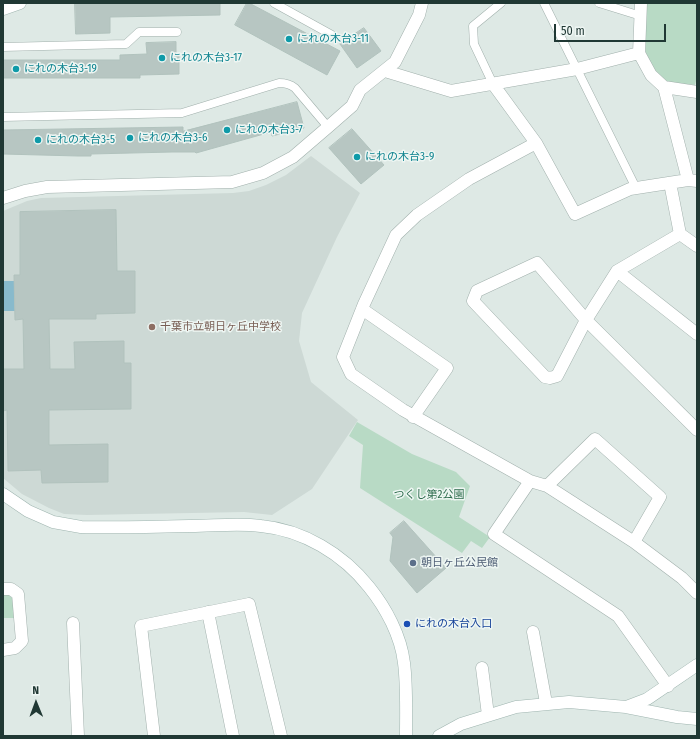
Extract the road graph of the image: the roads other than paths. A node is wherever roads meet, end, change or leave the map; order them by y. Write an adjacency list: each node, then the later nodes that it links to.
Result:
1 (20, 3): 8 (street)
2 (274, 3): 11 (lane)
3 (422, 3): 15 (street)
4 (501, 3): 16 (lane)
5 (544, 3): 14 (lane)
6 (599, 3): 9 (lane)
7 (641, 3): 9 (street)
8 (3, 9)
9 (641, 16): 13 (street)
10 (177, 32): 12 (lane)
11 (332, 35)
12 (3, 47)
13 (640, 53): 14 (street); 17 (street)
14 (577, 69): 16 (street); 24 (lane)
15 (385, 71): 16 (street); 20 (street)
16 (493, 84): 21 (street)
17 (664, 87): 18 (street); 22 (street)
18 (697, 92)
19 (3, 117): 20 (lane)
20 (328, 127): 25 (street)
21 (536, 143): 24 (street); 29 (street)
22 (692, 181): 23 (street)
23 (670, 182): 24 (street); 26 (street)
24 (636, 188)
25 (3, 198)
26 (680, 234): 27 (street); 28 (street)
27 (697, 246)
28 (617, 271): 30 (street); 31 (street)
29 (362, 309): 32 (street); 32 (street)
30 (586, 320): 30 (street); 33 (street)
31 (697, 334)
32 (414, 417): 34 (street)
33 (697, 430)
34 (530, 481): 35 (street); 46 (street)
35 (547, 486): 37 (street); 37 (street)
36 (3, 494): 55 (street)
37 (634, 542): 39 (street)
38 (3, 589): 43 (street)
39 (697, 594)
40 (208, 612): 52 (street); 53 (street); 54 (street)
41 (73, 623): 51 (street)
42 (533, 632): 47 (street)
43 (3, 650)
44 (697, 665): 46 (street)
45 (482, 668): 49 (street)
46 (668, 686): 48 (street)
47 (546, 703): 48 (street); 49 (street)
48 (626, 707): 50 (street)
49 (488, 715): 56 (street)
50 (697, 719)
51 (78, 736)
52 (154, 736)
53 (233, 736)
54 (281, 736)
55 (406, 736)
56 (439, 736)

